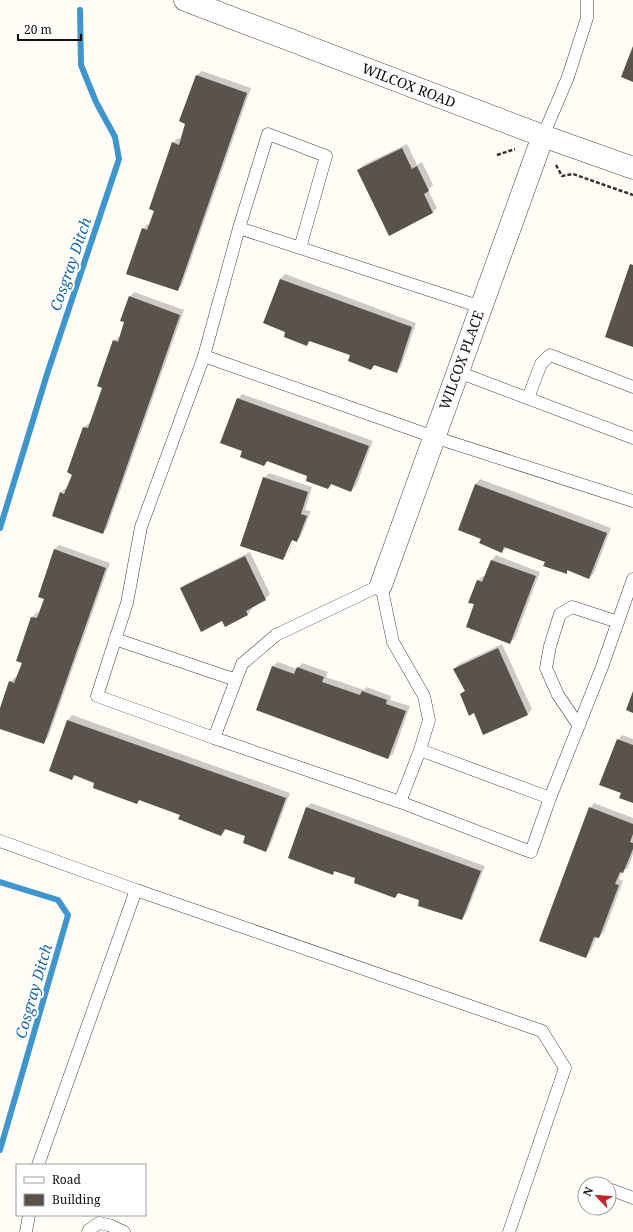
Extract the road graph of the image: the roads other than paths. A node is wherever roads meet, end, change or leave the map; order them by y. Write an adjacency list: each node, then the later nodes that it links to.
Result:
1 (185, 0): 3 (street, WILCOX ROAD)
2 (586, 0): 3 (lane)
3 (540, 145): 4 (street, WILCOX ROAD); 7 (street, WILCOX PLACE)
4 (633, 168)
5 (239, 228): 6 (lane); 6 (lane); 8 (lane)
6 (300, 248): 7 (lane)
7 (481, 307): 9 (street, WILCOX PLACE)
8 (204, 356): 12 (lane); 18 (lane)
9 (458, 372): 11 (lane); 12 (street, WILCOX PLACE)
10 (633, 387): 11 (lane)
11 (528, 398): 13 (lane)
12 (434, 437): 14 (lane); 16 (street, WILCOX PLACE)
13 (633, 438)
14 (633, 501)
15 (633, 579): 17 (lane)
16 (381, 585): 19 (lane); 22 (lane)
17 (618, 622): 20 (lane); 20 (lane)
18 (115, 639): 19 (lane); 21 (lane)
19 (236, 680): 21 (lane)
20 (579, 726): 23 (lane)
21 (214, 738): 24 (lane)
22 (420, 750): 23 (lane); 24 (lane)
23 (550, 798): 24 (lane)
24 (400, 802)
25 (0, 841): 26 (lane)
26 (136, 890): 27 (lane); 34 (lane)
27 (38, 1164)
28 (617, 1192): 29 (lane)
29 (633, 1198)
30 (29, 1216): 31 (lane)
31 (26, 1232)
32 (88, 1232): 33 (lane)
33 (124, 1232)
34 (509, 1232)

